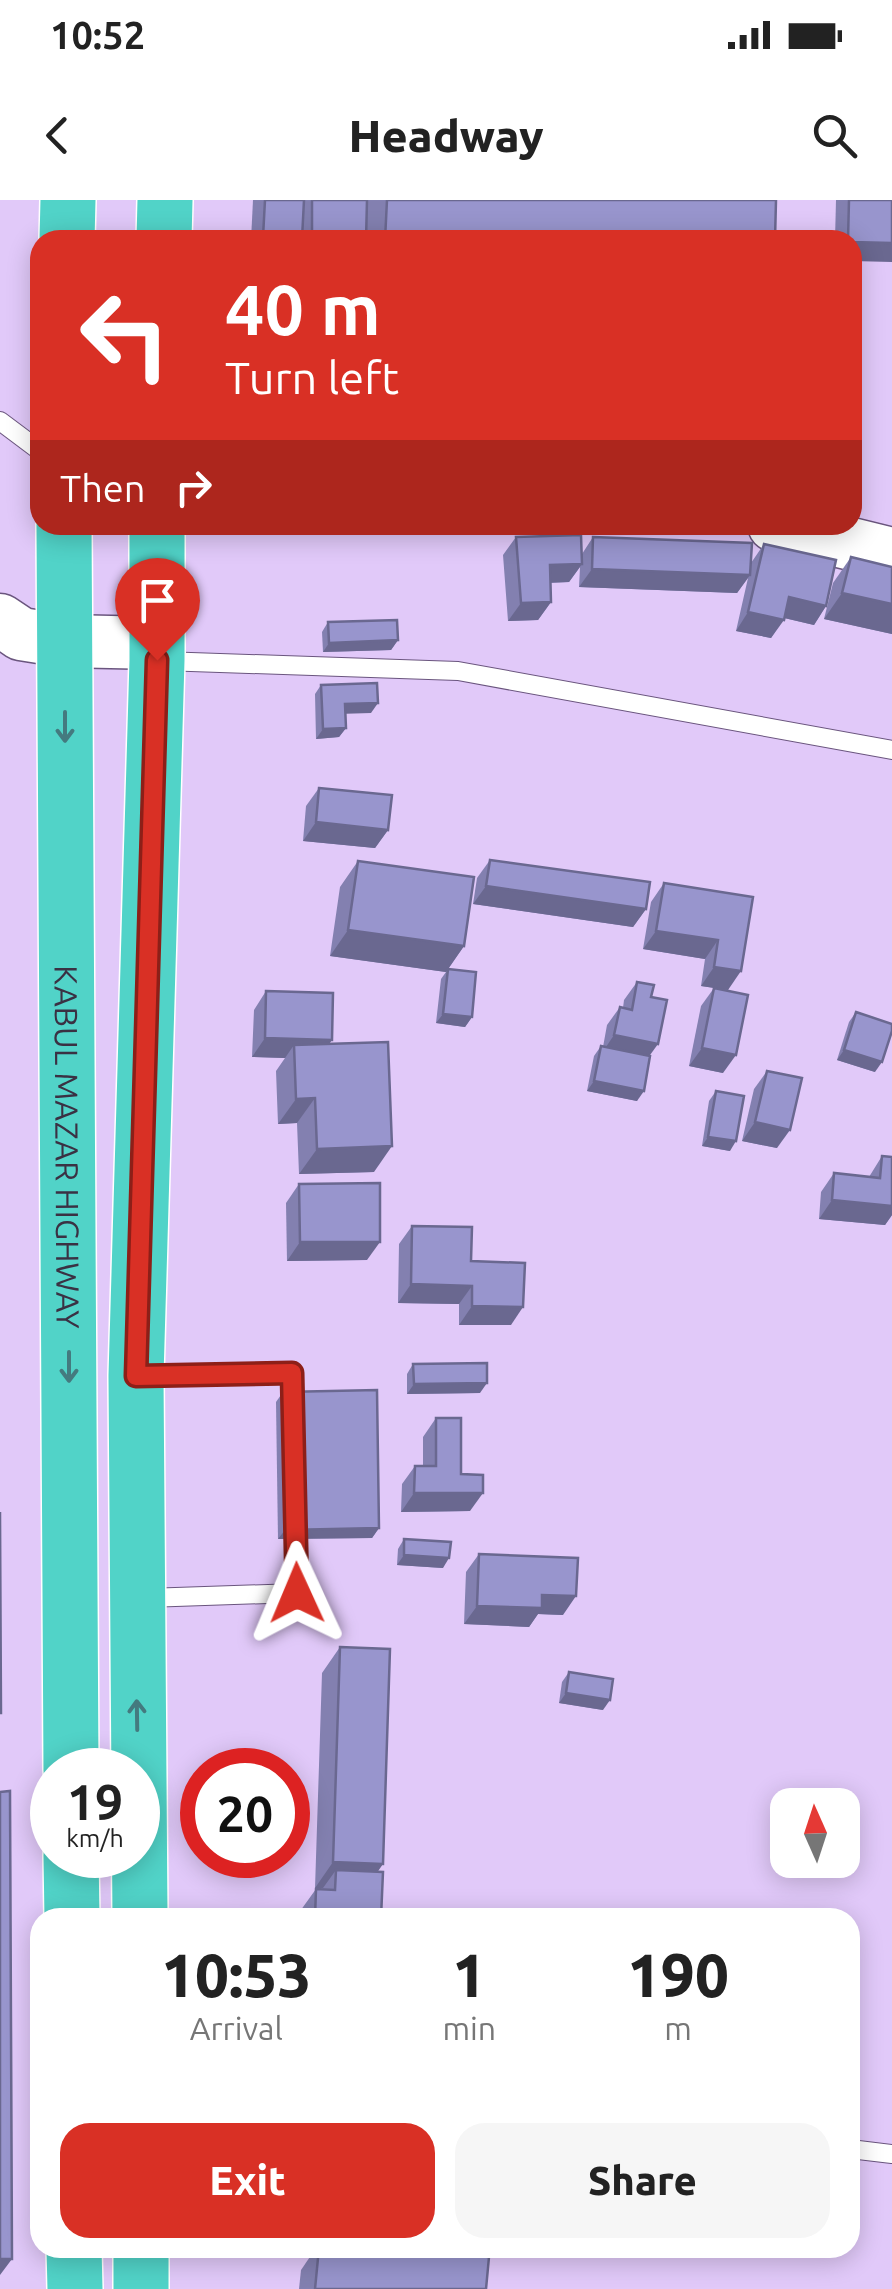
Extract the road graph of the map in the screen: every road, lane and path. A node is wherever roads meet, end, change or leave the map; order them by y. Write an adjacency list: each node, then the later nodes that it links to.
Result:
1 (68, 200): 3 (highway)
2 (166, 200): 4 (highway)
3 (67, 230)
4 (164, 230)
5 (0, 421): 6 (lane)
6 (30, 444)
7 (64, 535): 12 (highway, KABUL MAZAR HIGHWAY)
8 (157, 535): 13 (highway)
9 (815, 535): 10 (street)
10 (892, 554)
11 (0, 620): 12 (street)
12 (64, 641): 13 (street); 19 (highway, KABUL MAZAR HIGHWAY, one-way to 19)
13 (157, 652): 14 (lane); 15 (highway)
14 (892, 750)
15 (136, 1376): 16 (lane); 18 (highway)
16 (294, 1428)
17 (295, 1502): 18 (lane)
18 (135, 1598): 19 (highway); 23 (highway, one-way to 18)
19 (70, 1601): 20 (highway, KABUL MAZAR HIGHWAY)
20 (70, 1748)
21 (71, 1878): 22 (highway)
22 (72, 1908)
23 (140, 1908)
24 (860, 2150): 25 (lane)
25 (892, 2154)
26 (74, 2258): 28 (highway)
27 (141, 2258): 29 (highway)
28 (75, 2289)
29 (141, 2289)

